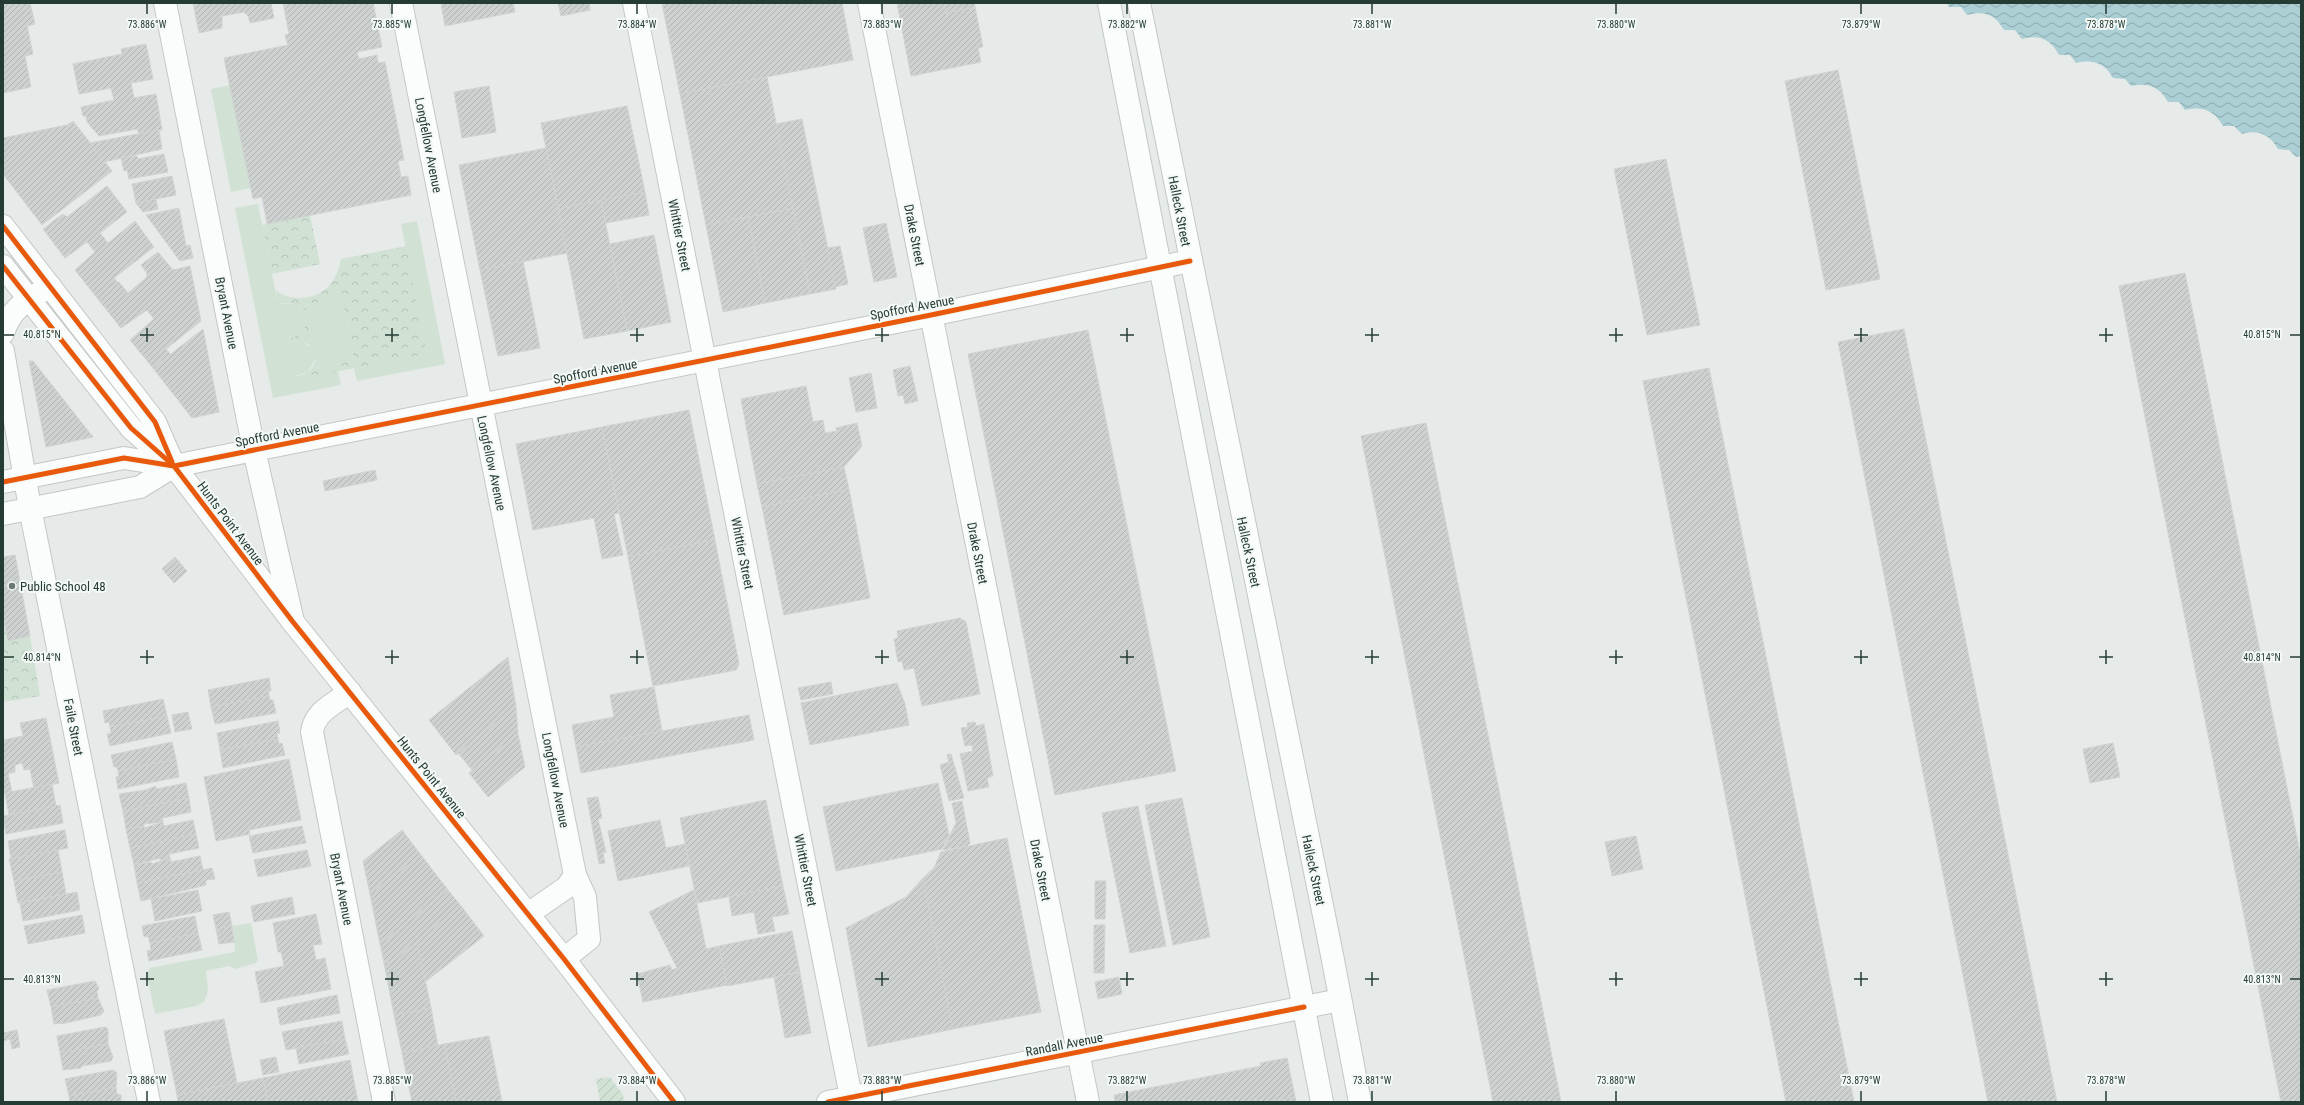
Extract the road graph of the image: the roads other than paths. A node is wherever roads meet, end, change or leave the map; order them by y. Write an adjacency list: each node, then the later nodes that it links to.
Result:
1 (165, 3): 18 (street, Bryant Avenue)
2 (400, 3): 17 (street, Longfellow Avenue)
3 (634, 3): 16 (street, Whittier Street)
4 (869, 3): 13 (street, Drake Street)
5 (1108, 3): 10 (street)
6 (1139, 3): 8 (street, Halleck Street)
7 (3, 226): 11 (street, Hunts Point Avenue)
8 (1190, 261): 10 (street, Spofford Avenue); 29 (street, Halleck Street)
9 (3, 266): 12 (street, Hunts Point Avenue)
10 (1160, 268): 13 (street, Spofford Avenue); 30 (street)
11 (50, 286): 12 (street); 19 (street, Hunts Point Avenue)
12 (30, 299): 14 (street); 19 (street, Hunts Point Avenue)
13 (931, 315): 16 (street, Spofford Avenue); 31 (street, Drake Street)
14 (3, 333)
15 (3, 351): 20 (street, Faile Street)
16 (704, 360): 17 (street, Spofford Avenue); 32 (street, Whittier Street)
17 (480, 405): 18 (street, Spofford Avenue); 26 (street, Longfellow Avenue)
18 (254, 450): 19 (street, Spofford Avenue); 24 (street, Bryant Avenue)
19 (174, 466): 20 (street, Spofford Avenue); 22 (street, Spofford Avenue); 24 (street, Hunts Point Avenue)
20 (25, 478): 21 (street, Spofford Avenue); 22 (street, Faile Street)
21 (3, 482)
22 (30, 508): 23 (street, Spofford Avenue); 33 (street, Faile Street)
23 (3, 514)
24 (293, 622): 25 (street, Hunts Point Avenue)
25 (350, 692): 27 (street, Hunts Point Avenue); 34 (street, Bryant Avenue)
26 (576, 875): 27 (street); 28 (street, Longfellow Avenue)
27 (528, 914): 28 (street, Hunts Point Avenue)
28 (564, 959): 35 (street, Hunts Point Avenue)
29 (1340, 1000): 30 (street, Randall Avenue); 39 (street, Halleck Street)
30 (1304, 1007): 31 (street, Randall Avenue); 38 (street)
31 (1078, 1052): 32 (street, Randall Avenue); 37 (street, Drake Street)
32 (851, 1100): 36 (street, Randall Avenue)
33 (150, 1102)
34 (384, 1102)
35 (674, 1102)
36 (828, 1102)
37 (1088, 1102)
38 (1322, 1102)
39 (1360, 1102)

